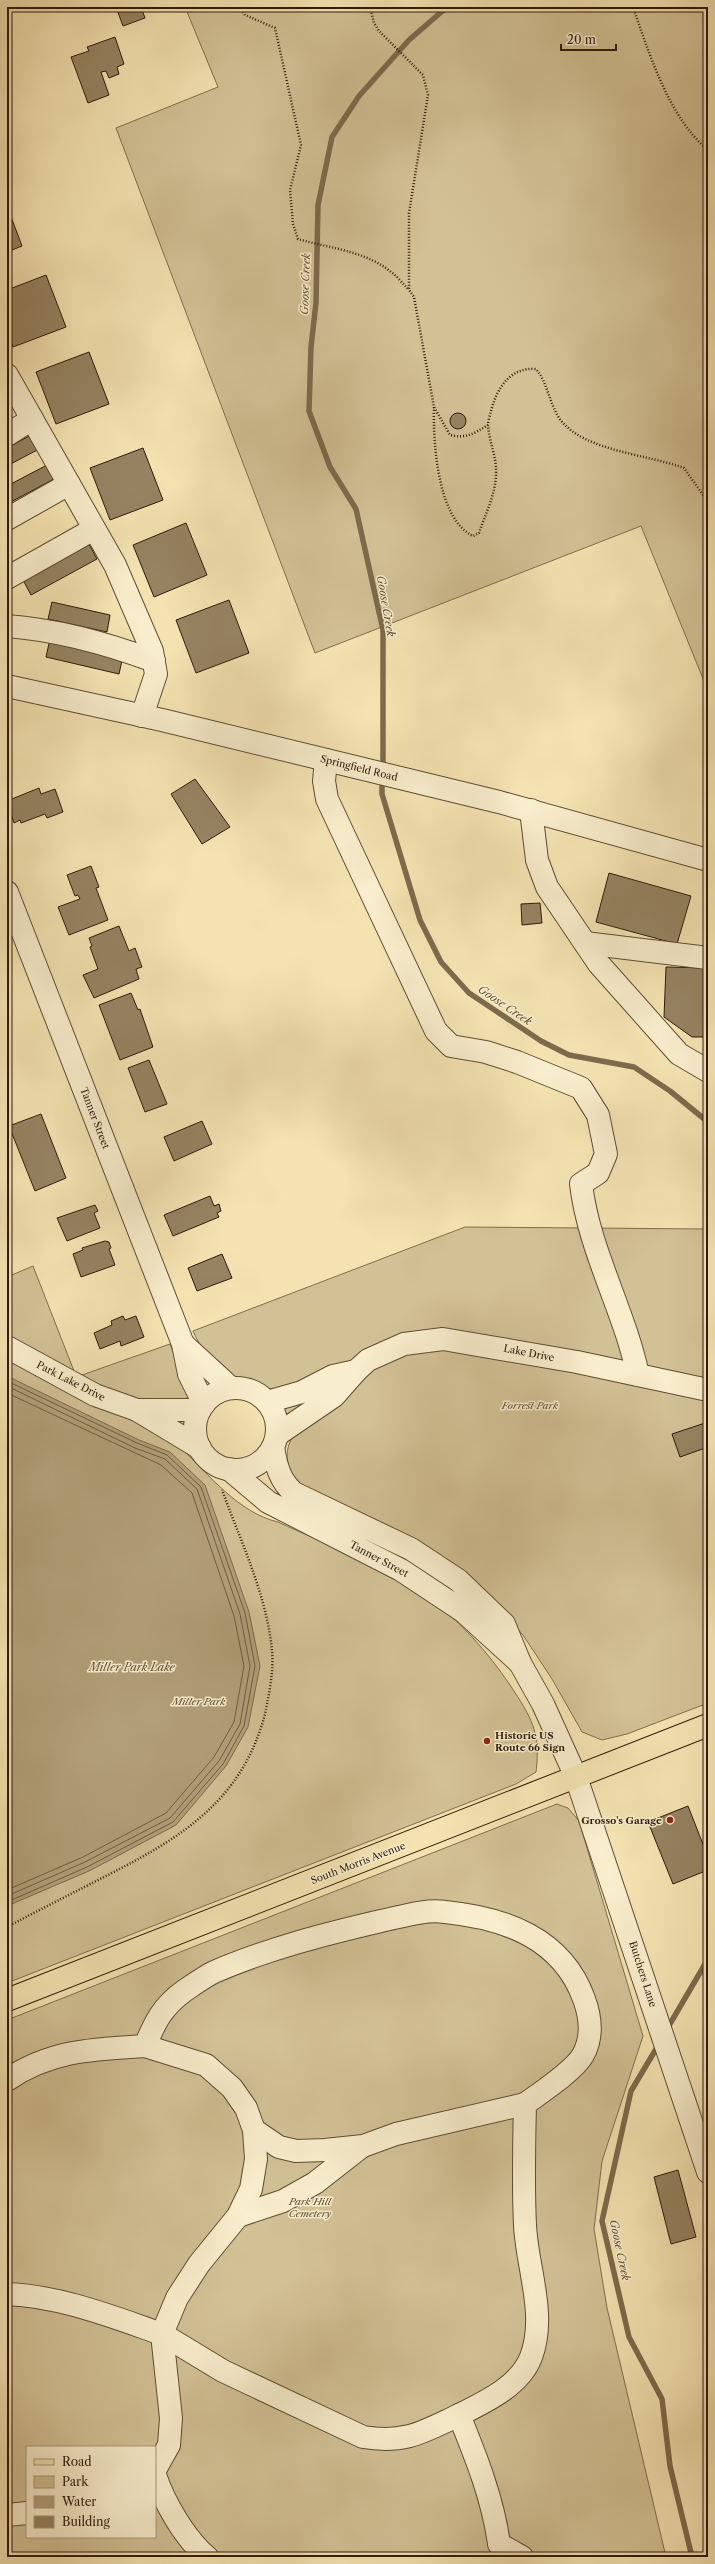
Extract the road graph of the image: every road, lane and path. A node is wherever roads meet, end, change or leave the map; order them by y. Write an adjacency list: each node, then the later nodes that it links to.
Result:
1 (239, 7): 5 (path)
2 (370, 7): 5 (path)
3 (633, 7): 4 (path)
4 (708, 150)
5 (409, 290): 7 (path)
6 (7, 375): 8 (street)
7 (434, 407): 9 (path); 9 (path)
8 (32, 419): 10 (street); 11 (street)
9 (488, 425): 12 (path)
10 (7, 435)
11 (69, 484): 13 (street); 14 (street)
12 (708, 502)
13 (7, 519)
14 (94, 529): 15 (street); 17 (street)
15 (7, 578)
16 (7, 626): 17 (street)
17 (154, 661): 19 (street)
18 (7, 686): 19 (street, Springfield Road)
19 (142, 716): 20 (street, Springfield Road)
20 (326, 760): 21 (street, Springfield Road); 30 (street)
21 (531, 810): 22 (street, Springfield Road); 24 (street)
22 (708, 860)
23 (7, 892): 27 (street, Tanner Street)
24 (585, 943): 25 (street); 26 (street)
25 (708, 958)
26 (708, 1071)
27 (183, 1344): 31 (street, Tanner Street); 34 (street, Tanner Street)
28 (7, 1347): 35 (street, Park Lake Drive)
29 (356, 1371): 30 (street, Lake Drive); 33 (street, Lake Drive); 36 (street, Lake Drive)
30 (638, 1375): 32 (street, Lake Drive)
31 (231, 1388): 33 (street); 34 (street)
32 (708, 1390)
33 (267, 1402): 36 (street)
34 (202, 1407): 35 (street, Park Lake Drive); 37 (street)
35 (137, 1410): 37 (street, Park Lake Drive)
36 (275, 1441): 38 (street); 39 (street, Tanner Street)
37 (200, 1448): 38 (street)
38 (225, 1478): 39 (street, Tanner Street); 42 (path)
39 (520, 1663): 41 (street, Tanner Street)
40 (708, 1725): 41 (main road, South Morris Avenue)
41 (576, 1777): 43 (main road, South Morris Avenue); 49 (street, Butchers Lane)
42 (7, 1927)
43 (7, 2000)
44 (145, 2046): 45 (street); 46 (street); 47 (street)
45 (7, 2080)
46 (525, 2104): 48 (street); 53 (street)
47 (254, 2130): 48 (street); 50 (street)
48 (363, 2146): 50 (street)
49 (708, 2172)
50 (238, 2216): 52 (street)
51 (7, 2294): 52 (street)
52 (162, 2334): 53 (street); 54 (street)
53 (459, 2414): 58 (street)
54 (156, 2468)
55 (156, 2478): 59 (street)
56 (26, 2513): 57 (street)
57 (7, 2515)
58 (496, 2551): 60 (street)
59 (207, 2557)
60 (522, 2557)

